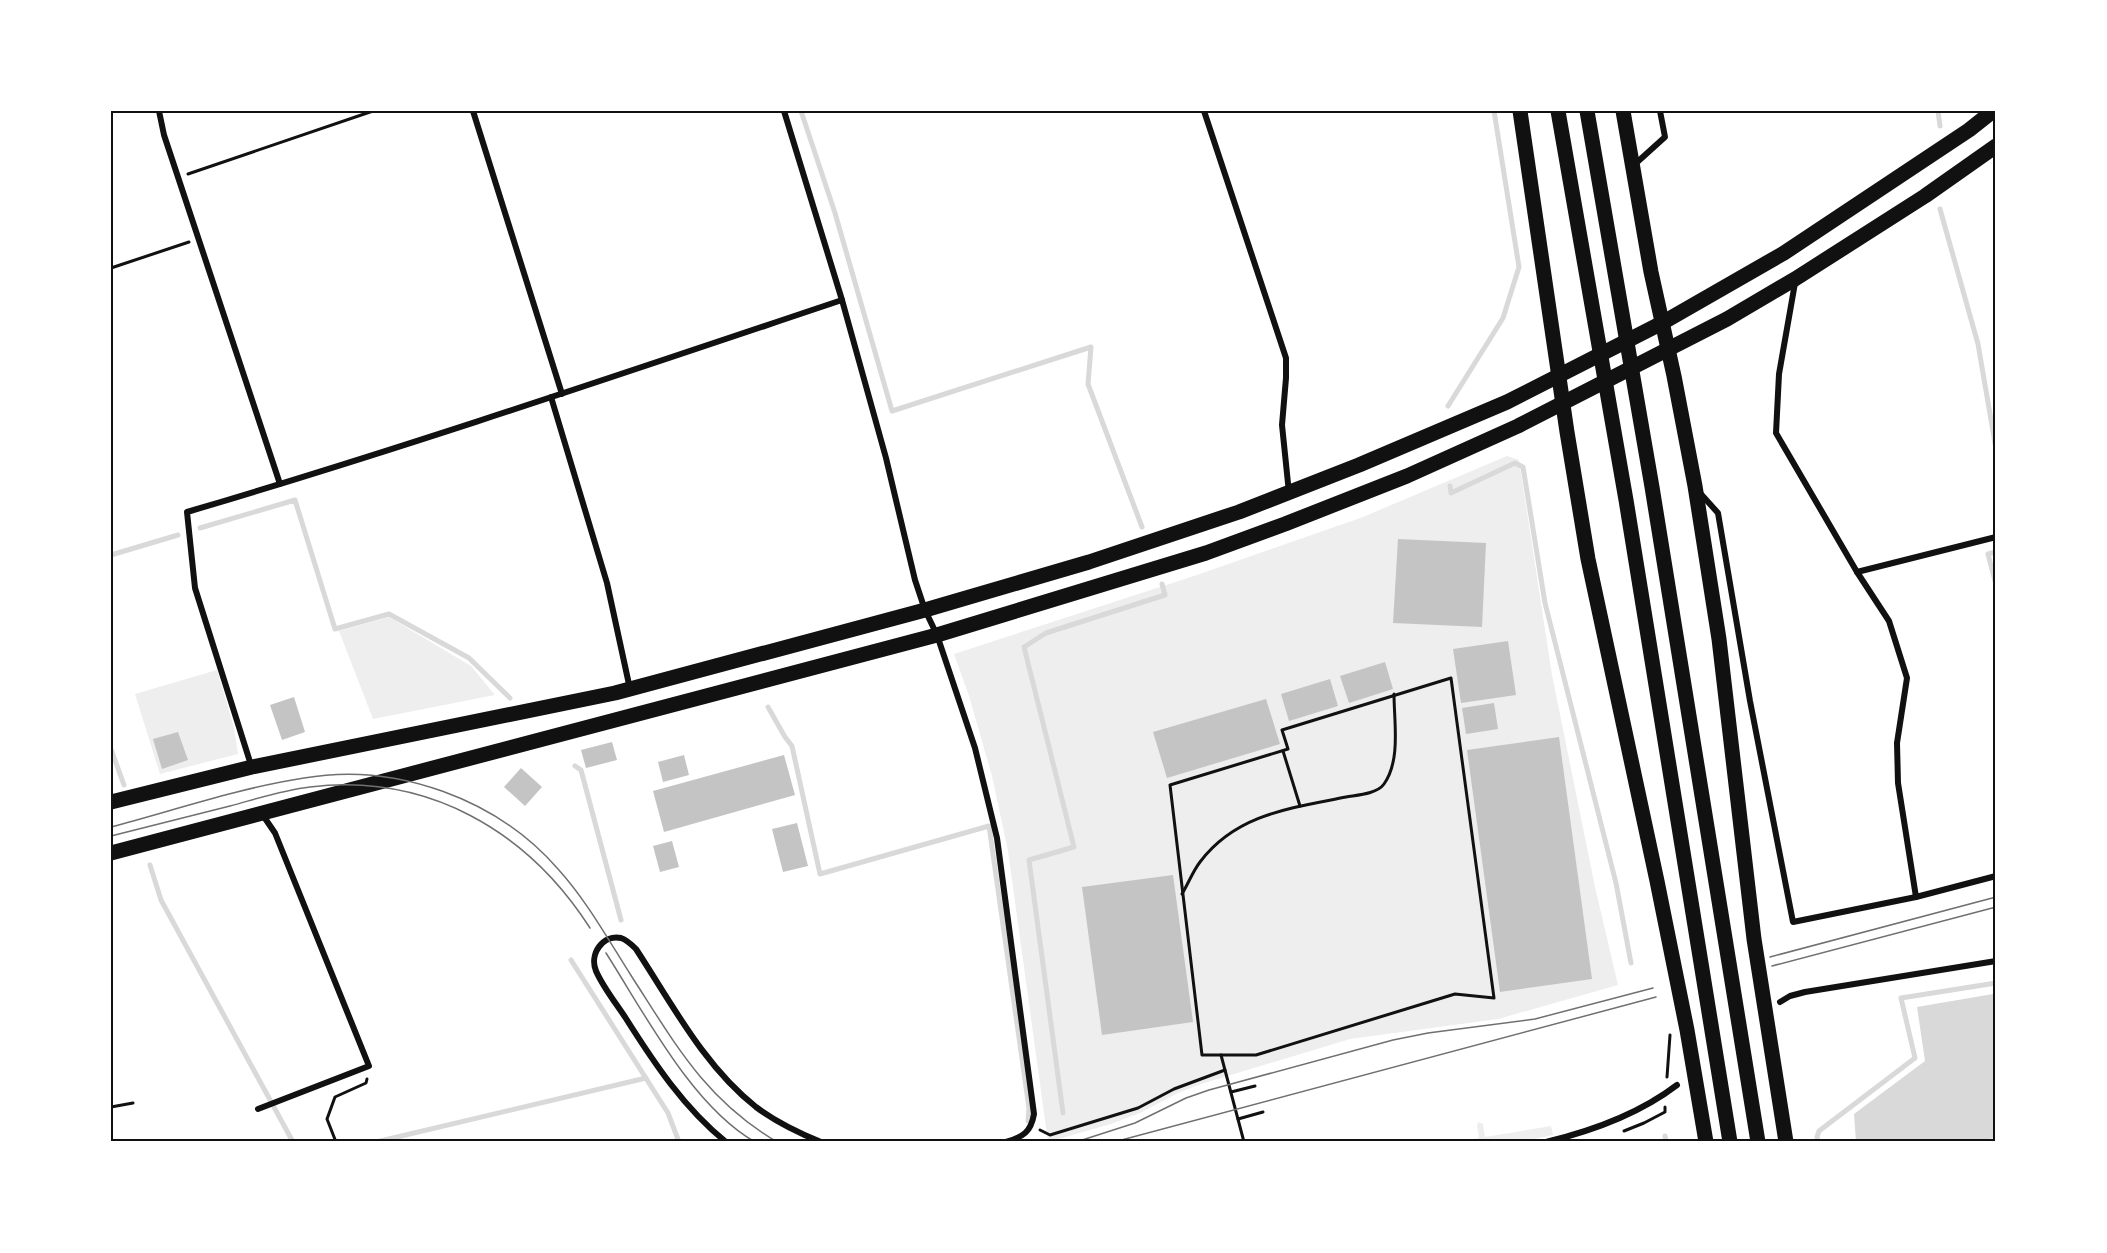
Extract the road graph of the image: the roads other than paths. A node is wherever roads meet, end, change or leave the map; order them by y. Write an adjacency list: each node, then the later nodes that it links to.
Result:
1 (159, 111): 21 (street)
2 (473, 111): 18 (street)
3 (784, 111): 14 (street)
4 (1204, 111): 23 (street)
5 (1520, 111): 17 (main road)
6 (1558, 111): 44 (main road)
7 (1587, 111): 45 (main road)
8 (1623, 111): 12 (main road)
9 (1660, 111): 12 (street)
10 (1993, 111): 15 (main road)
11 (1996, 146): 13 (main road)
12 (1634, 165): 15 (main road)
13 (1795, 279): 16 (main road); 25 (street)
14 (842, 300): 18 (street); 26 (street)
15 (1662, 323): 16 (main road); 17 (main road)
16 (1668, 350): 20 (main road); 22 (main road)
17 (1559, 375): 20 (main road); 23 (main road)
18 (562, 394): 19 (street)
19 (551, 397): 21 (street); 28 (street)
20 (1563, 403): 27 (main road); 43 (main road)
21 (280, 484): 29 (street)
22 (1695, 486): 34 (street); 46 (main road)
23 (1289, 493): 26 (main road)
24 (1996, 537): 25 (street)
25 (1857, 572): 34 (street)
26 (925, 610): 27 (street); 28 (main road)
27 (937, 635): 31 (main road); 41 (street)
28 (630, 689): 29 (main road)
29 (252, 767): 30 (main road)
30 (111, 802)
31 (262, 813): 32 (main road); 38 (street)
32 (111, 853)
33 (1996, 876): 34 (street)
34 (1916, 897)
35 (1996, 961): 36 (street)
36 (1780, 1002)
37 (1677, 1085): 42 (street)
38 (259, 1108)
39 (726, 1142): 40 (street)
40 (821, 1142)
41 (1006, 1142)
42 (1546, 1142)
43 (1706, 1142)
44 (1730, 1142)
45 (1758, 1142)
46 (1786, 1142)

